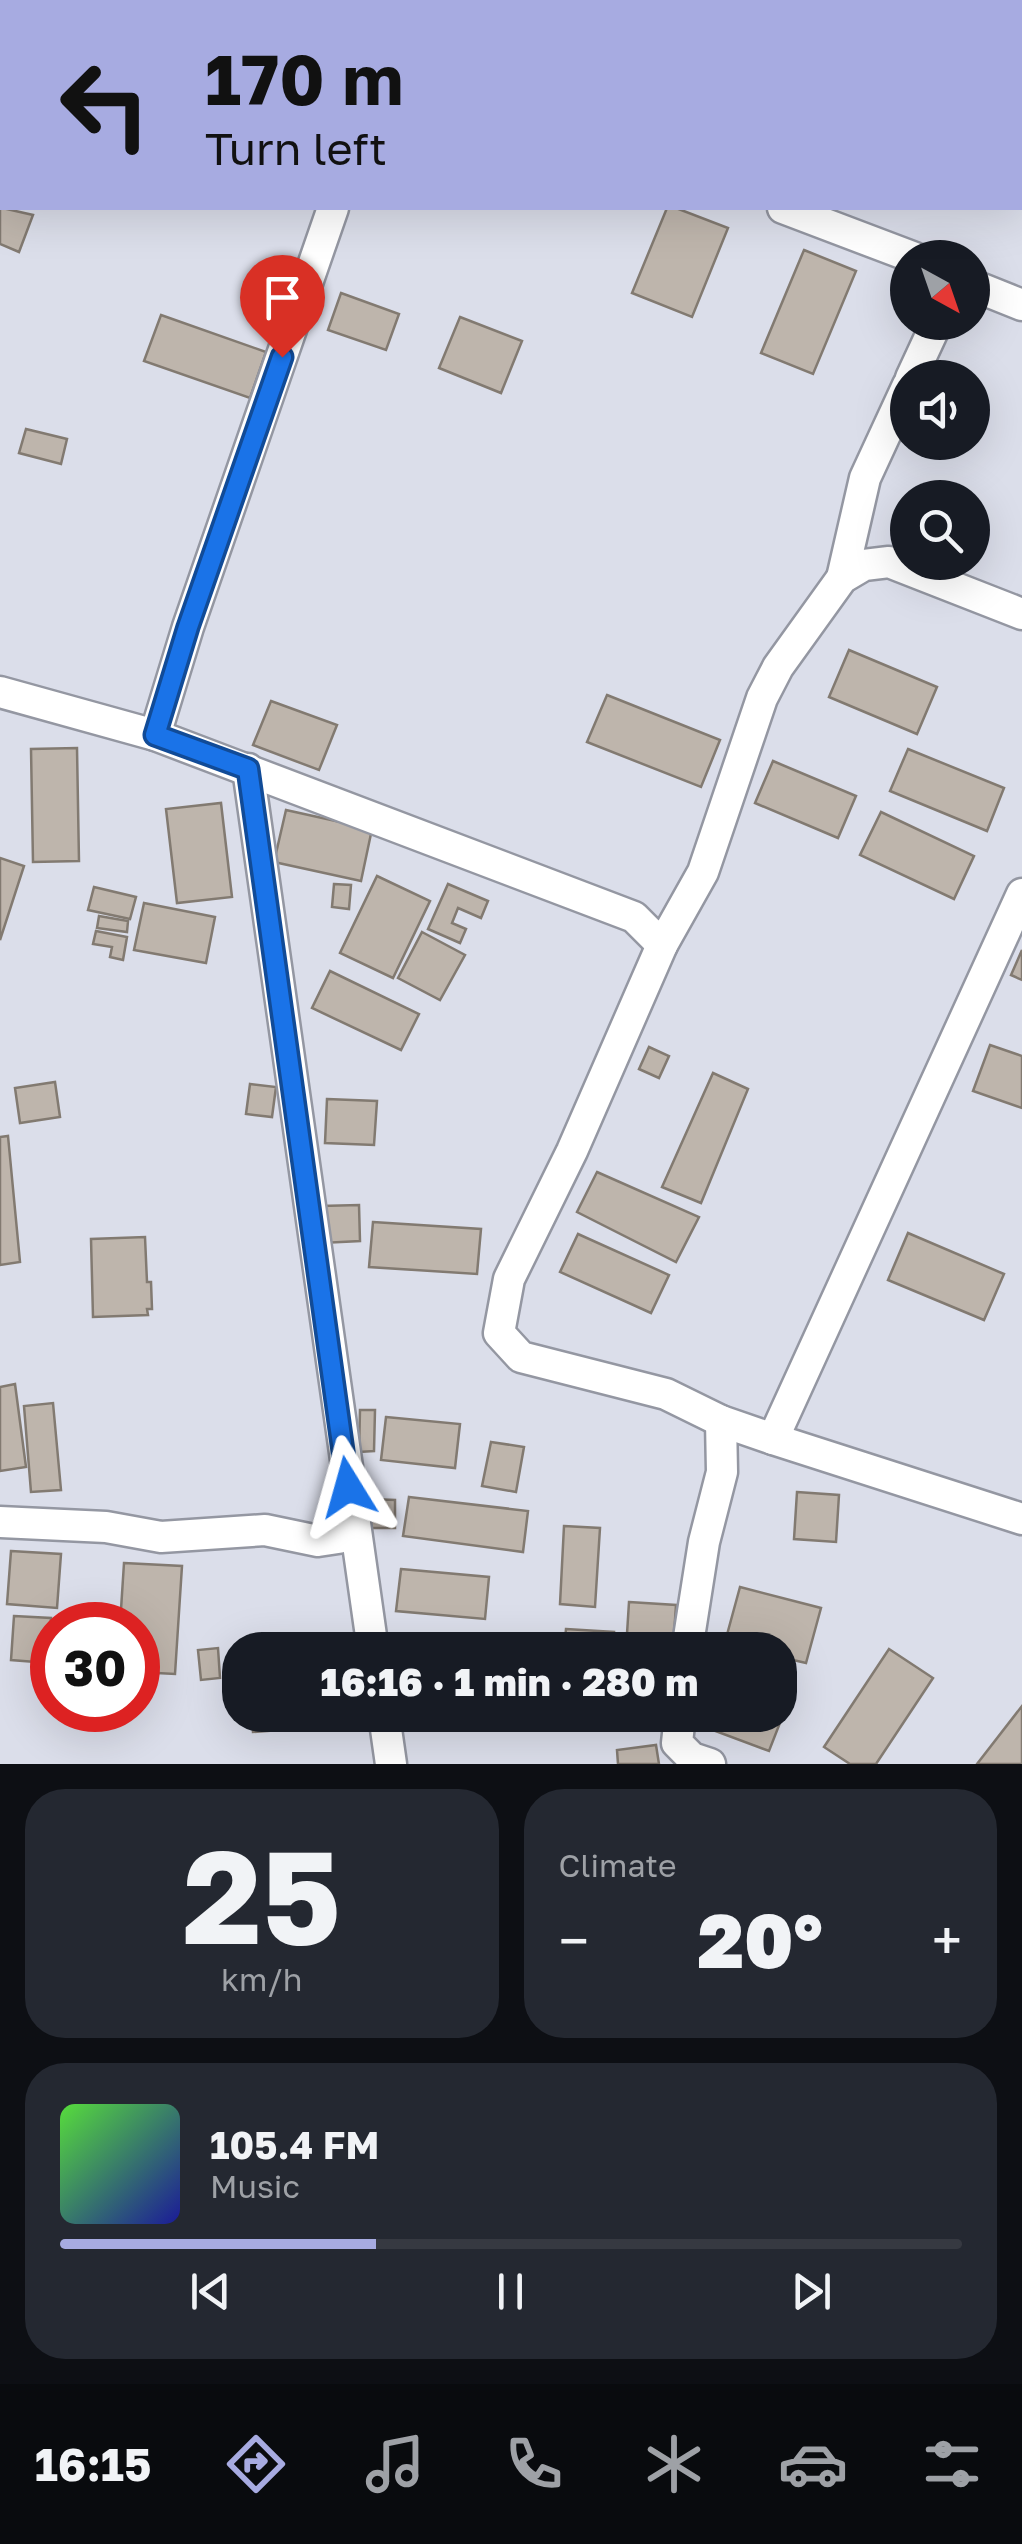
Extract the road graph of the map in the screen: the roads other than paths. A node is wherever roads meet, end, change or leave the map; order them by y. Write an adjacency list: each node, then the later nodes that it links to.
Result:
1 (332, 210): 10 (street)
2 (788, 210): 3 (street)
3 (890, 249)
4 (990, 293): 5 (street)
5 (1022, 306)
6 (890, 424): 7 (street)
7 (842, 578): 8 (street); 13 (street)
8 (1022, 614)
9 (0, 692): 10 (street)
10 (155, 735): 11 (street)
11 (252, 770): 13 (street); 18 (street); 20 (street)
12 (1022, 894): 15 (street)
13 (662, 944): 14 (street)
14 (721, 1421): 15 (street); 21 (street)
15 (773, 1439): 16 (street)
16 (1022, 1519)
17 (0, 1522): 18 (street)
18 (338, 1538): 19 (street)
19 (356, 1632)
20 (371, 1632)
21 (690, 1632)
22 (386, 1732): 24 (street)
23 (678, 1732): 25 (street)
24 (391, 1764)
25 (710, 1764)

